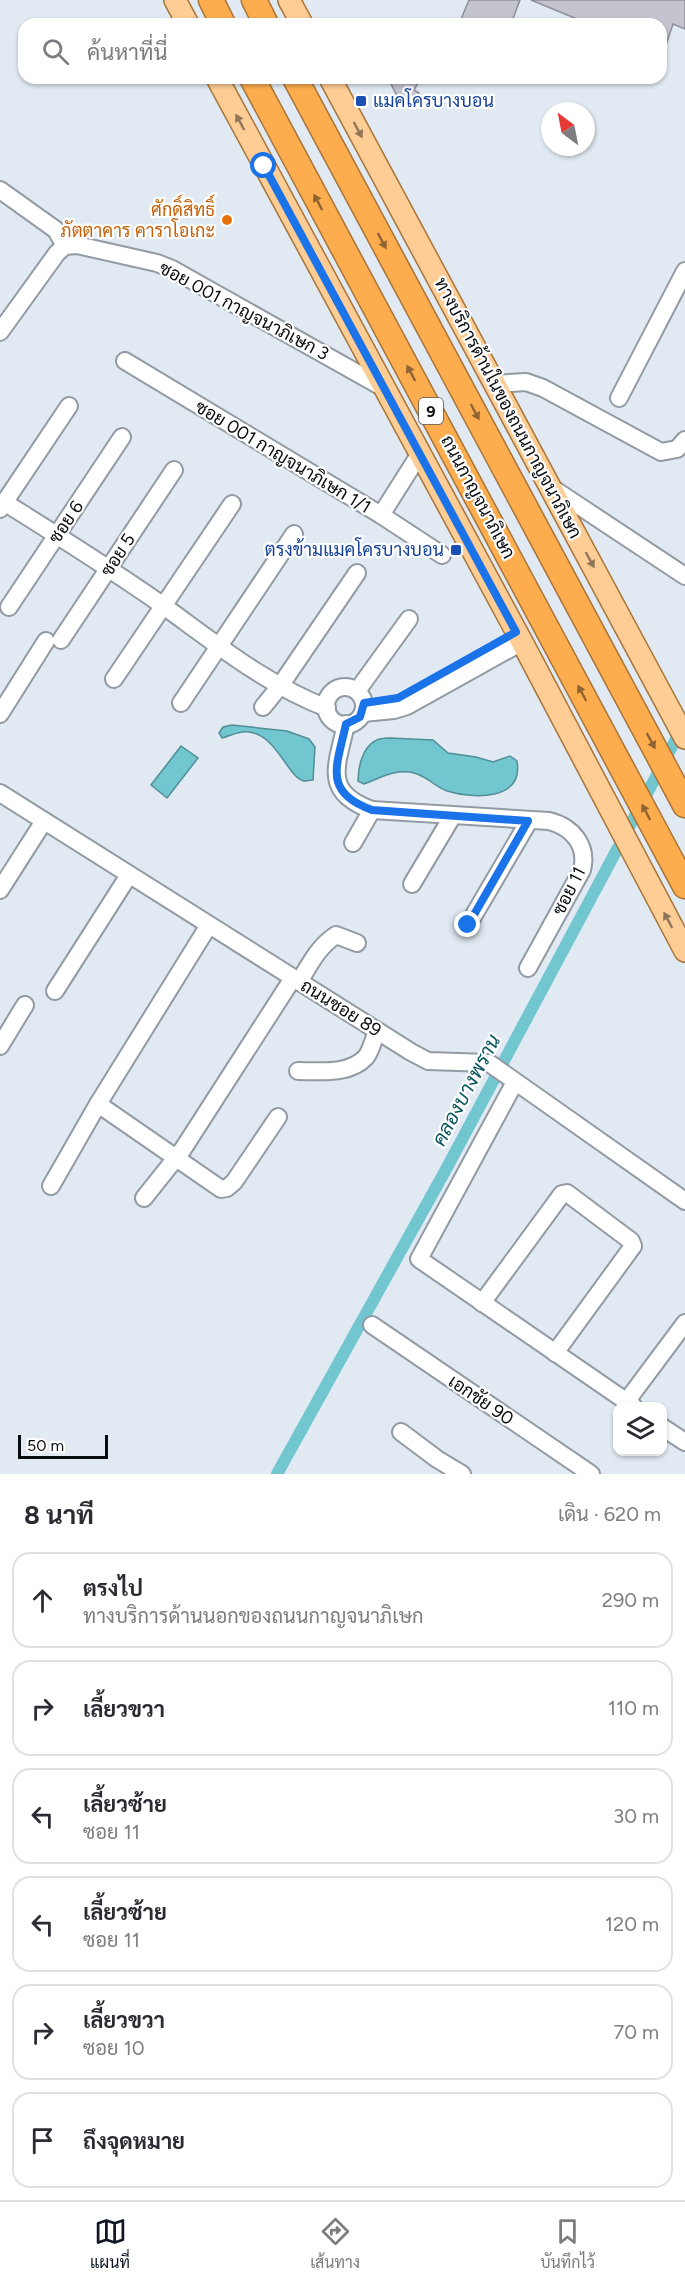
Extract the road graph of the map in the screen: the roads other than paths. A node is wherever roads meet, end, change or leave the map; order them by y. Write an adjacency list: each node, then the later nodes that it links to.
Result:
1 (211, 0): 4 (highway)
2 (254, 0): 5 (highway)
3 (289, 0): 6 (main road)
4 (220, 18)
5 (263, 18)
6 (299, 18)
7 (220, 84): 17 (main road, one-way to 7)
8 (255, 84): 57 (highway, ถนนกาญจนาภิเษก / 9, one-way to 8)
9 (298, 84): 49 (highway, ถนนกาญจนาภิเษก / 9, one-way to 49)
10 (333, 84): 16 (main road, ทางบริการด้านในของถนนกาญจนาภิเษก, one-way to 16)
11 (0, 190): 12 (street)
12 (65, 246): 14 (street); 17 (street, ซอย 001 กาญจนาภิเษก 3)
13 (685, 271): 18 (street)
14 (0, 332)
15 (124, 361): 27 (street, ซอย 001 กาญจนาภิเษก 1/1)
16 (494, 384): 21 (street); 24 (main road, ทางบริการด้านในของถนนกาญจนาภิเษก)
17 (382, 387): 22 (main road)
18 (619, 398)
19 (69, 406): 26 (street)
20 (122, 437): 29 (street, ซอย 6)
21 (682, 448)
22 (419, 455): 27 (street, ซอย 001 กาญจนาภิเษก 1/1); 37 (main road)
23 (174, 470): 31 (street, ซอย 5)
24 (552, 488): 33 (street); 47 (main road, ทางบริการด้านในของถนนกาญจนาภิเษก, one-way to 47)
25 (232, 504): 35 (street)
26 (2, 506): 29 (street)
27 (381, 515): 30 (street)
28 (294, 534): 38 (street)
29 (56, 535): 31 (street); 34 (street, ซอย 6)
30 (442, 555)
31 (109, 569): 35 (street); 45 (street, ซอย 5)
32 (357, 573): 40 (street)
33 (685, 576)
34 (9, 606)
35 (164, 606): 38 (street); 39 (street)
36 (409, 619): 41 (street)
37 (519, 637): 41 (street); 62 (main road, one-way to 37)
38 (219, 648): 40 (street); 42 (street)
39 (114, 680)
40 (280, 686): 43 (street); 44 (street)
41 (361, 702): 44 (street); 46 (street)
42 (182, 703)
43 (263, 707)
44 (327, 708): 46 (street)
45 (0, 714)
46 (346, 724): 50 (street, ซอย 11)
47 (685, 738)
48 (0, 793): 52 (street, ถนนซอย 89)
49 (685, 805)
50 (372, 810): 51 (street, ซอย 11); 54 (street)
51 (452, 817): 53 (street, ซอย 11); 56 (street)
52 (44, 821): 55 (street, ถนนซอย 89); 58 (street)
53 (528, 821): 60 (street); 63 (street, ซอย 11)
54 (353, 843)
55 (129, 875): 59 (street, ถนนซอย 89); 65 (street)
56 (412, 884)
57 (685, 886)
58 (0, 890)
59 (209, 925): 64 (street, ถนนซอย 89); 71 (street)
60 (468, 925)
61 (357, 943): 64 (street)
62 (685, 951)
63 (528, 968)
64 (296, 980): 67 (street, ถนนซอย 89); 73 (street)
65 (55, 991)
66 (25, 1005): 68 (street)
67 (377, 1031): 69 (street); 70 (street, ถนนซอย 89)
68 (0, 1046)
69 (298, 1071)
70 (514, 1081): 76 (street, ถนนซอย 89); 77 (street)
71 (98, 1104): 73 (street); 74 (street)
72 (278, 1117): 73 (street)
73 (175, 1159): 75 (street)
74 (51, 1186)
75 (144, 1198)
76 (685, 1201)
77 (482, 1304): 80 (street); 80 (street)
78 (685, 1323): 82 (street)
79 (372, 1325): 87 (street, เอกชัย 90)
80 (555, 1353): 81 (street)
81 (627, 1402)
82 (631, 1402)
83 (667, 1430): 85 (street)
84 (401, 1432): 86 (street)
85 (685, 1442)
86 (462, 1474)
87 (591, 1474)

